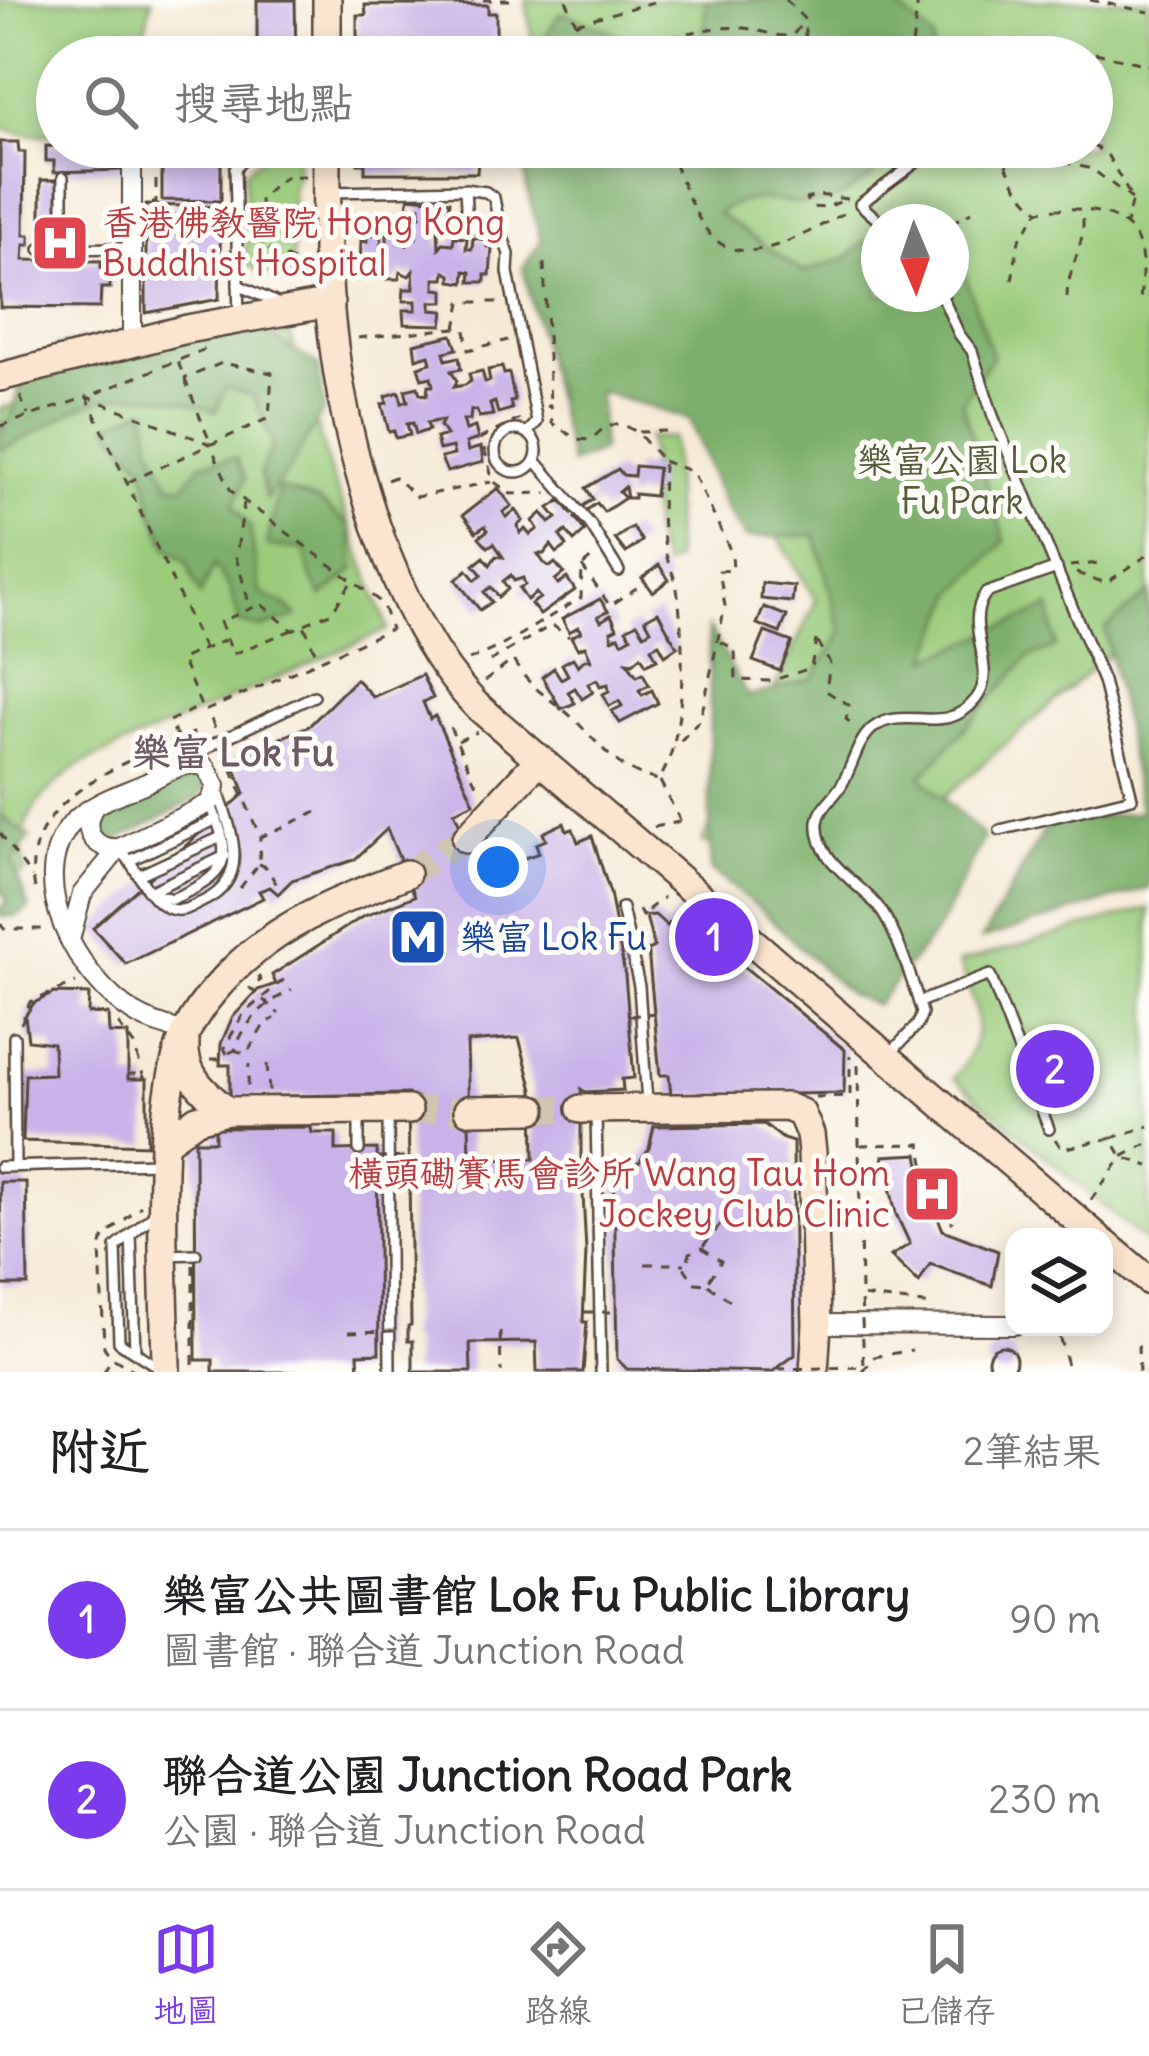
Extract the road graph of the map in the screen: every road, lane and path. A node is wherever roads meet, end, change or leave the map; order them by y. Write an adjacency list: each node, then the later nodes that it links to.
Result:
1 (327, 0): 12 (street)
2 (411, 0): 3 (path)
3 (519, 0)
4 (566, 0): 11 (path)
5 (661, 0): 11 (path)
6 (786, 0): 10 (path)
7 (919, 0): 18 (path)
8 (1090, 0): 9 (path)
9 (1149, 12)
10 (805, 20): 16 (path); 17 (path)
11 (576, 23): 13 (path)
12 (327, 36)
13 (585, 36)
14 (676, 36): 15 (path)
15 (773, 36)
16 (792, 36)
17 (805, 36)
18 (914, 36)
19 (1113, 57): 20 (path)
20 (1149, 64)
21 (1113, 165): 37 (path)
22 (132, 168): 45 (street)
23 (156, 168): 38 (path)
24 (236, 168): 50 (lane)
25 (317, 168): 33 (street)
26 (677, 168): 39 (path)
27 (909, 168): 39 (lane)
28 (1007, 168): 41 (path)
29 (1088, 168): 37 (path)
30 (63, 176): 44 (lane)
31 (297, 176): 35 (path)
32 (466, 189): 33 (lane); 43 (lane); 43 (lane)
33 (327, 192): 54 (street)
34 (248, 195): 35 (path)
35 (260, 198): 47 (path)
36 (847, 199): 36 (path); 39 (path)
37 (1132, 199): 42 (path)
38 (143, 203)
39 (860, 204)
40 (1081, 210): 41 (path); 42 (path); 51 (path)
41 (1039, 211): 49 (path)
42 (1126, 226): 53 (path)
43 (500, 230): 68 (lane)
44 (63, 248): 45 (lane); 46 (lane)
45 (132, 248): 61 (street)
46 (40, 249)
47 (293, 261)
48 (544, 263): 67 (path)
49 (1012, 280)
50 (238, 285): 55 (lane); 57 (lane)
51 (1066, 298)
52 (501, 302): 58 (path)
53 (1140, 302)
54 (330, 303): 55 (street); 110 (street)
55 (291, 309): 57 (street)
56 (951, 312): 86 (lane)
57 (239, 317): 61 (street)
58 (456, 328): 59 (path); 60 (path)
59 (351, 340)
60 (510, 340)
61 (133, 342): 65 (street)
62 (209, 348): 63 (path)
63 (177, 361): 64 (path); 66 (path)
64 (184, 379): 74 (path); 74 (path)
65 (9, 382): 69 (path)
66 (87, 397): 69 (path); 74 (path); 78 (path)
67 (550, 405): 68 (path); 72 (path)
68 (535, 410): 73 (lane); 79 (path)
69 (29, 416): 70 (path)
70 (0, 426)
71 (667, 430): 72 (path)
72 (637, 432): 76 (path)
73 (526, 433): 75 (lane); 75 (lane)
74 (210, 444): 78 (path); 81 (path)
75 (535, 460): 80 (lane)
76 (663, 461): 96 (path); 109 (path)
77 (387, 480): 79 (path)
78 (126, 482): 98 (path)
79 (493, 482): 80 (path)
80 (563, 492): 82 (lane)
81 (244, 501): 88 (path); 90 (path)
82 (605, 548): 85 (path); 87 (lane)
83 (1149, 554): 86 (path)
84 (1099, 563): 86 (path)
85 (582, 566): 89 (path); 95 (path)
86 (1057, 568): 106 (lane); 118 (lane)
87 (619, 571)
88 (351, 582): 91 (path); 100 (path)
89 (642, 584)
90 (251, 610): 92 (path); 94 (path)
91 (304, 625): 92 (path); 100 (path)
92 (292, 630): 94 (path)
93 (568, 637): 97 (path)
94 (226, 639): 98 (path)
95 (514, 639): 97 (path); 99 (path)
96 (720, 641): 106 (path); 109 (path)
97 (519, 644): 101 (path)
98 (205, 649): 107 (path)
99 (478, 659)
100 (319, 661): 116 (path, bridge)
101 (490, 661)
102 (481, 684): 112 (path)
103 (314, 696): 111 (lane)
104 (450, 728): 108 (path)
105 (482, 729): 108 (path)
106 (866, 736): 140 (lane)
107 (178, 740)
108 (457, 741): 113 (path)
109 (673, 750): 112 (path)
110 (540, 759): 121 (street); 148 (street)
111 (188, 764): 114 (street); 115 (street)
112 (659, 780): 117 (path)
113 (485, 791)
114 (214, 803): 120 (lane); 122 (street); 129 (lane)
115 (94, 807): 122 (street); 134 (street)
116 (324, 809)
117 (644, 829)
118 (1000, 830)
119 (0, 833): 127 (path)
120 (221, 836): 123 (lane); 126 (lane)
121 (466, 839)
122 (125, 854): 126 (lane); 134 (street)
123 (225, 856): 129 (lane); 129 (lane)
124 (259, 864): 128 (path)
125 (406, 874): 145 (street)
126 (139, 875): 129 (lane)
127 (32, 879)
128 (279, 888)
129 (149, 892)
130 (670, 892): 132 (path)
131 (622, 908): 160 (lane)
132 (639, 910)
133 (0, 922): 134 (path)
134 (63, 935): 145 (street)
135 (258, 976): 139 (path)
136 (287, 977): 139 (path)
137 (82, 980): 146 (path)
138 (292, 990): 141 (path)
139 (259, 998): 141 (path); 147 (path)
140 (919, 1002): 148 (lane); 167 (lane)
141 (266, 1004): 147 (path); 147 (path)
142 (655, 1012): 144 (path, bridge)
143 (107, 1014): 153 (path)
144 (630, 1016)
145 (186, 1032): 164 (street); 172 (street)
146 (14, 1037): 176 (lane)
147 (235, 1050)
148 (888, 1056): 183 (street)
149 (219, 1059): 150 (path)
150 (227, 1059)
151 (249, 1064): 156 (path)
152 (267, 1064): 157 (path)
153 (145, 1068)
154 (136, 1074): 155 (path)
155 (128, 1075)
156 (248, 1090)
157 (269, 1099)
158 (792, 1101): 160 (street); 170 (path); 206 (street)
159 (588, 1108): 160 (street); 216 (lane)
160 (647, 1108)
161 (533, 1109): 163 (street)
162 (398, 1110): 165 (street); 214 (lane)
163 (468, 1110)
164 (227, 1111): 165 (street); 172 (street)
165 (359, 1111): 171 (lane)
166 (1149, 1126): 168 (path)
167 (1048, 1129): 168 (path)
168 (1111, 1138): 175 (path)
169 (1149, 1143): 175 (path)
170 (859, 1145): 181 (path); 193 (path)
171 (359, 1150)
172 (165, 1152): 176 (lane); 180 (street)
173 (376, 1157): 174 (path, bridge)
174 (410, 1157)
175 (1122, 1157): 177 (path); 179 (path)
176 (15, 1165): 178 (lane)
177 (1149, 1166)
178 (0, 1167)
179 (1091, 1200)
180 (164, 1205): 187 (street); 212 (lane)
181 (953, 1223)
182 (721, 1224): 184 (path)
183 (1087, 1228)
184 (702, 1248): 189 (path); 192 (path)
185 (1113, 1250): 191 (street)
186 (196, 1254): 187 (lane)
187 (165, 1256): 212 (street)
188 (645, 1264): 189 (path)
189 (685, 1264): 192 (path)
190 (193, 1272): 213 (path)
191 (1149, 1280)
192 (707, 1284): 194 (path)
193 (861, 1296): 197 (path); 209 (path, bridge)
194 (730, 1301)
195 (857, 1310): 196 (path)
196 (880, 1310)
197 (904, 1310)
198 (584, 1312): 199 (path, bridge)
199 (616, 1312)
200 (1005, 1326): 206 (street)
201 (395, 1331): 202 (path, bridge)
202 (349, 1332)
203 (500, 1332): 215 (path)
204 (1059, 1336): 218 (path)
205 (1149, 1347): 219 (path)
206 (811, 1348): 217 (path)
207 (912, 1350): 209 (path)
208 (777, 1369): 209 (path, bridge)
209 (864, 1369)
210 (104, 1372): 211 (path)
211 (137, 1372)
212 (166, 1372)
213 (194, 1372)
214 (390, 1372)
215 (500, 1372)
216 (601, 1372)
217 (803, 1372)
218 (1069, 1372)
219 (1138, 1372)

